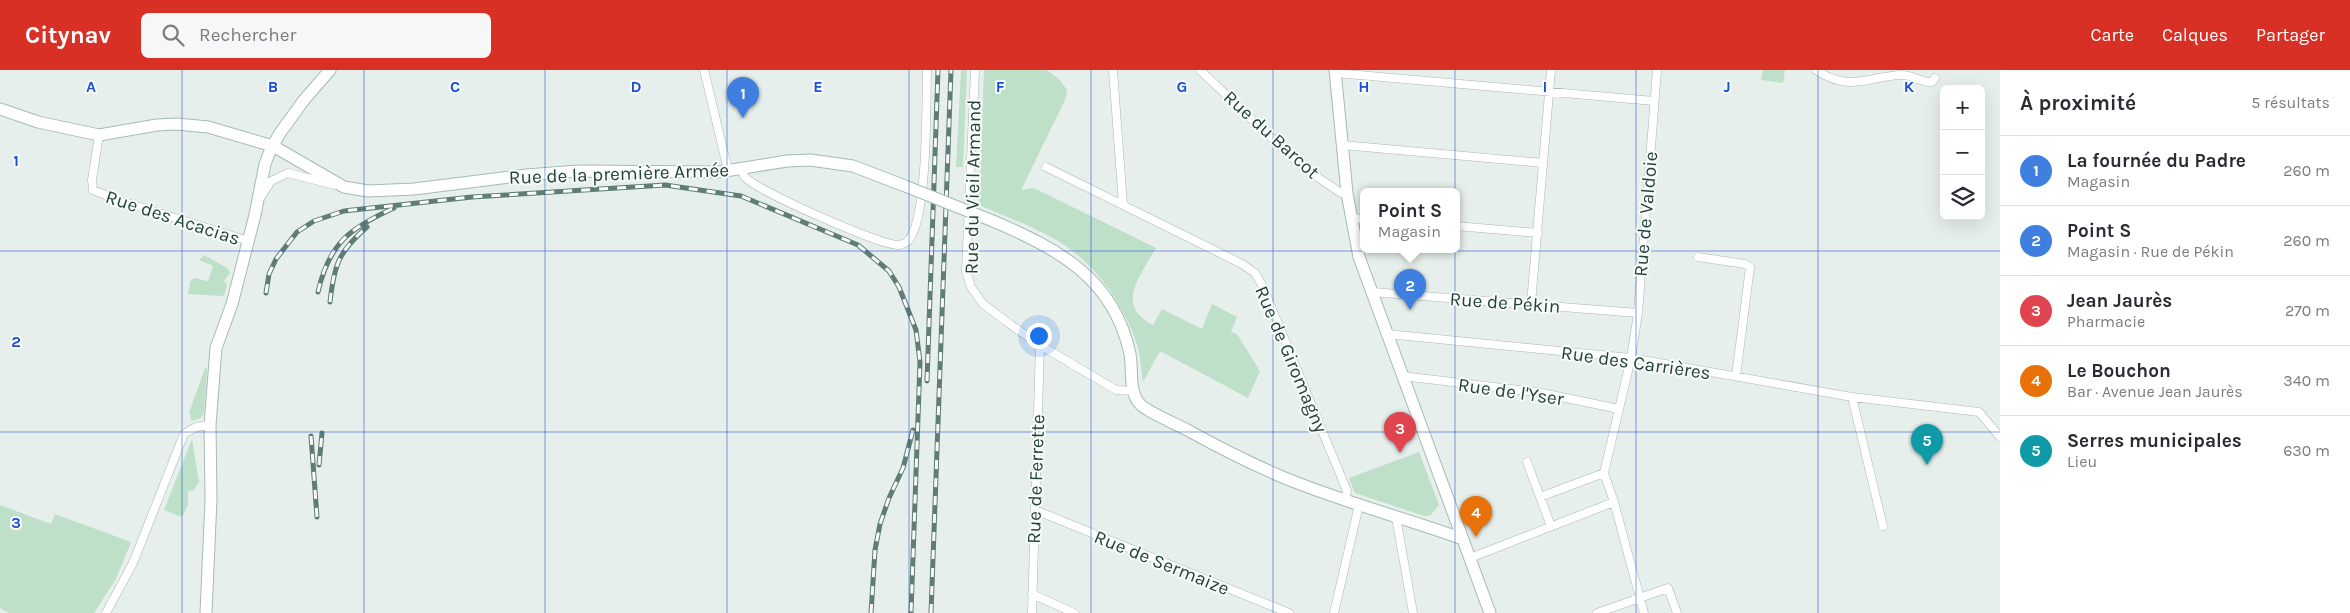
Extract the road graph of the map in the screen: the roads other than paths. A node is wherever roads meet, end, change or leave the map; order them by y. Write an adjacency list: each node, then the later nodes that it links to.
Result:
1 (330, 70): 18 (main road)
2 (704, 70): 22 (street)
3 (927, 70): 21 (street)
4 (975, 70): 37 (street, Rue du Vieil Armand)
5 (1113, 70): 26 (street)
6 (1200, 70): 24 (street, Rue du Barcot)
7 (1551, 70): 13 (street)
8 (1657, 70): 14 (street, Rue de Valdoie)
9 (1816, 70): 11 (street)
10 (1336, 72): 13 (street); 17 (main road)
11 (1898, 73): 12 (street)
12 (1935, 78)
13 (1550, 91): 14 (street); 19 (street)
14 (1654, 101): 35 (street, Rue de Valdoie)
15 (0, 109): 16 (main road)
16 (99, 135): 18 (main road, Rue de la première Armée); 31 (street, Rue des Acacias)
17 (1342, 144): 19 (street); 24 (main road)
18 (273, 146): 23 (main road, Rue de la première Armée); 25 (main road)
19 (1543, 163): 30 (street)
20 (1046, 167): 26 (street)
21 (741, 168): 22 (main road, Rue de la première Armée); 41 (main road, Rue de la première Armée, bridge)
22 (728, 170): 23 (main road, Rue de la première Armée)
23 (344, 187): 25 (street)
24 (1347, 193): 27 (main road)
25 (258, 200): 31 (main road)
26 (1123, 205): 49 (street, Rue de Giromagny)
27 (1351, 218): 28 (street); 33 (main road)
28 (1360, 219)
29 (1460, 226): 30 (street)
30 (1538, 233): 34 (street)
31 (249, 241): 44 (main road)
32 (1698, 258): 40 (street)
33 (1372, 292): 34 (street, Rue de Pékin); 36 (main road)
34 (1531, 304): 35 (street, Rue de Pékin)
35 (1638, 313): 38 (street, Rue de Valdoie)
36 (1387, 334): 38 (street, Rue des Carrières); 39 (main road)
37 (1040, 345): 41 (street, Rue du Vieil Armand); 52 (street, Rue de Ferrette)
38 (1632, 358): 40 (street, Rue des Carrières); 43 (street, Rue de Valdoie)
39 (1402, 376): 43 (street, Rue de l'Yser); 56 (main road)
40 (1736, 376): 42 (street, Rue des Carrières)
41 (1134, 392): 49 (main road)
42 (1852, 397): 45 (street, Rue des Carrières); 55 (street)
43 (1619, 409): 47 (street, Rue de Valdoie)
44 (210, 425): 60 (street); 61 (main road)
45 (2000, 436)
46 (1527, 462): 48 (street)
47 (1604, 473): 48 (street); 50 (street)
48 (1540, 497): 54 (street)
49 (1345, 500): 51 (main road)
50 (1614, 502): 54 (street); 59 (street)
51 (1359, 505): 53 (main road); 65 (street)
52 (1035, 510): 58 (street, Rue de Ferrette); 64 (street, Rue de Sermaize)
53 (1396, 516): 56 (main road); 66 (street)
54 (1551, 526): 57 (street)
55 (1883, 526)
56 (1463, 539): 57 (main road)
57 (1470, 558): 67 (main road)
58 (1032, 594): 62 (street, Rue de Ferrette); 63 (street)
59 (1640, 598): 68 (street); 69 (street); 70 (street)
60 (106, 613)
61 (206, 613)
62 (1032, 613)
63 (1074, 613)
64 (1289, 613)
65 (1334, 613)
66 (1413, 613)
67 (1490, 613)
68 (1597, 613)
69 (1644, 613)
70 (1677, 613)

